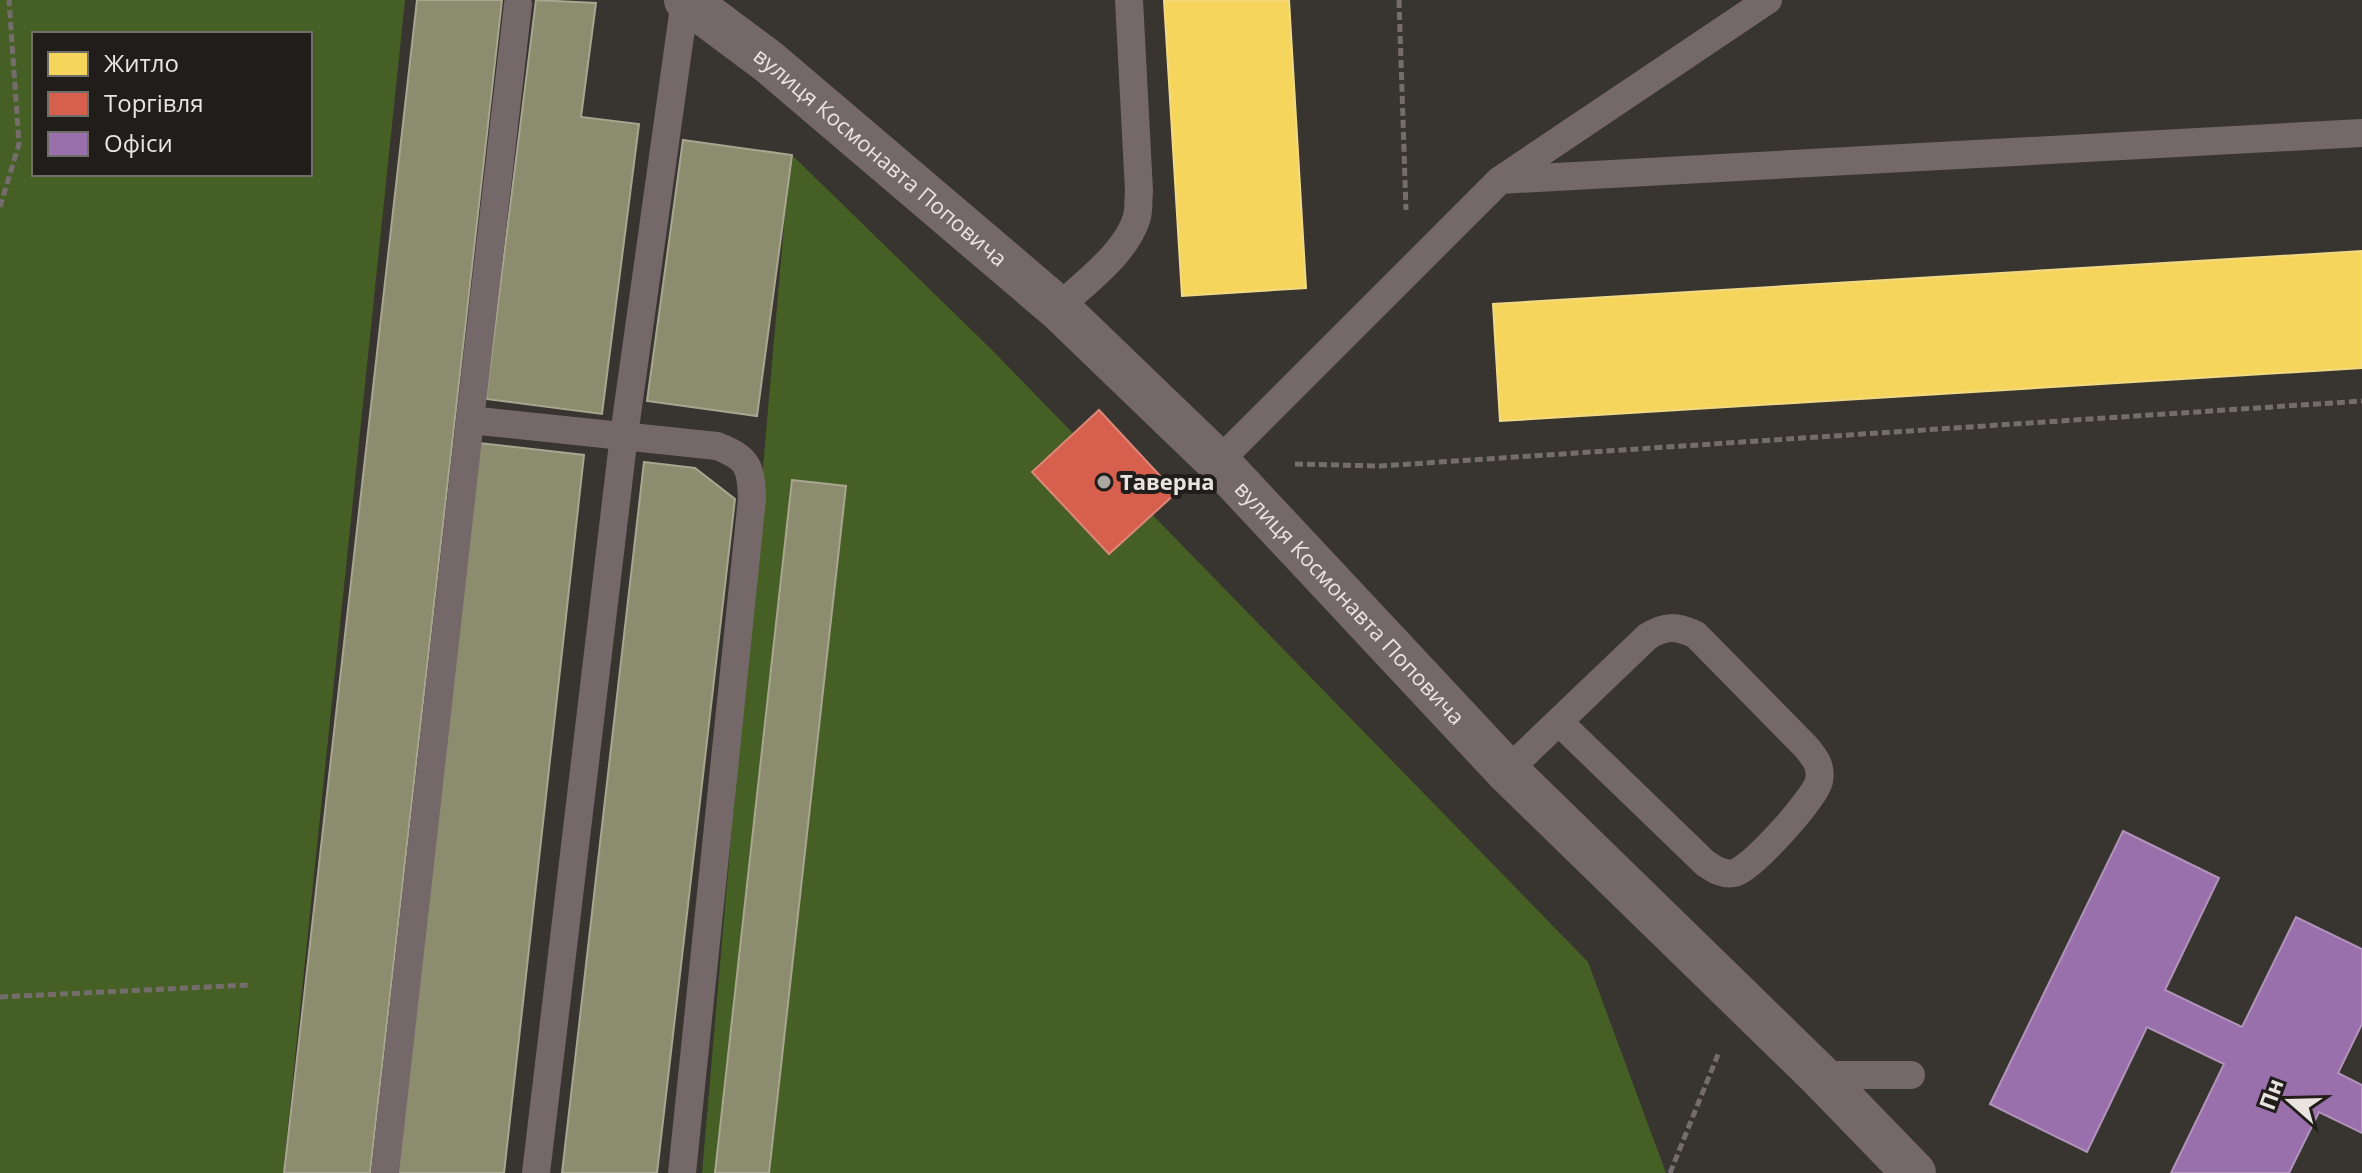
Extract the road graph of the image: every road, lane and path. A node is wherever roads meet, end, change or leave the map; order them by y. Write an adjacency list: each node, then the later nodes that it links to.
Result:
1 (9, 0): 9 (path)
2 (686, 0): 11 (street, вулиця Космонавта Поповича); 14 (lane)
3 (1129, 0): 11 (lane)
4 (1399, 0): 10 (path)
5 (1768, 0): 8 (lane)
6 (518, 4): 13 (lane)
7 (2362, 133): 8 (lane)
8 (1500, 180): 10 (lane)
9 (0, 207)
10 (1408, 271): 15 (lane)
11 (1058, 308): 15 (street, вулиця Космонавта Поповича)
12 (2362, 401): 15 (path)
13 (470, 420): 14 (lane); 23 (lane)
14 (624, 435): 24 (lane); 25 (lane)
15 (1218, 462): 17 (street, вулиця Космонавта Поповича)
16 (1559, 722): 16 (lane); 17 (lane)
17 (1507, 771): 20 (street, вулиця Космонавта Поповича)
18 (248, 985): 19 (path)
19 (0, 997)
20 (1741, 999): 21 (street, вулиця Космонавта Поповича); 26 (path)
21 (1819, 1075): 22 (lane); 27 (street, вулиця Космонавта Поповича)
22 (1911, 1075)
23 (385, 1173)
24 (536, 1173)
25 (682, 1173)
26 (1670, 1173)
27 (1914, 1173)

